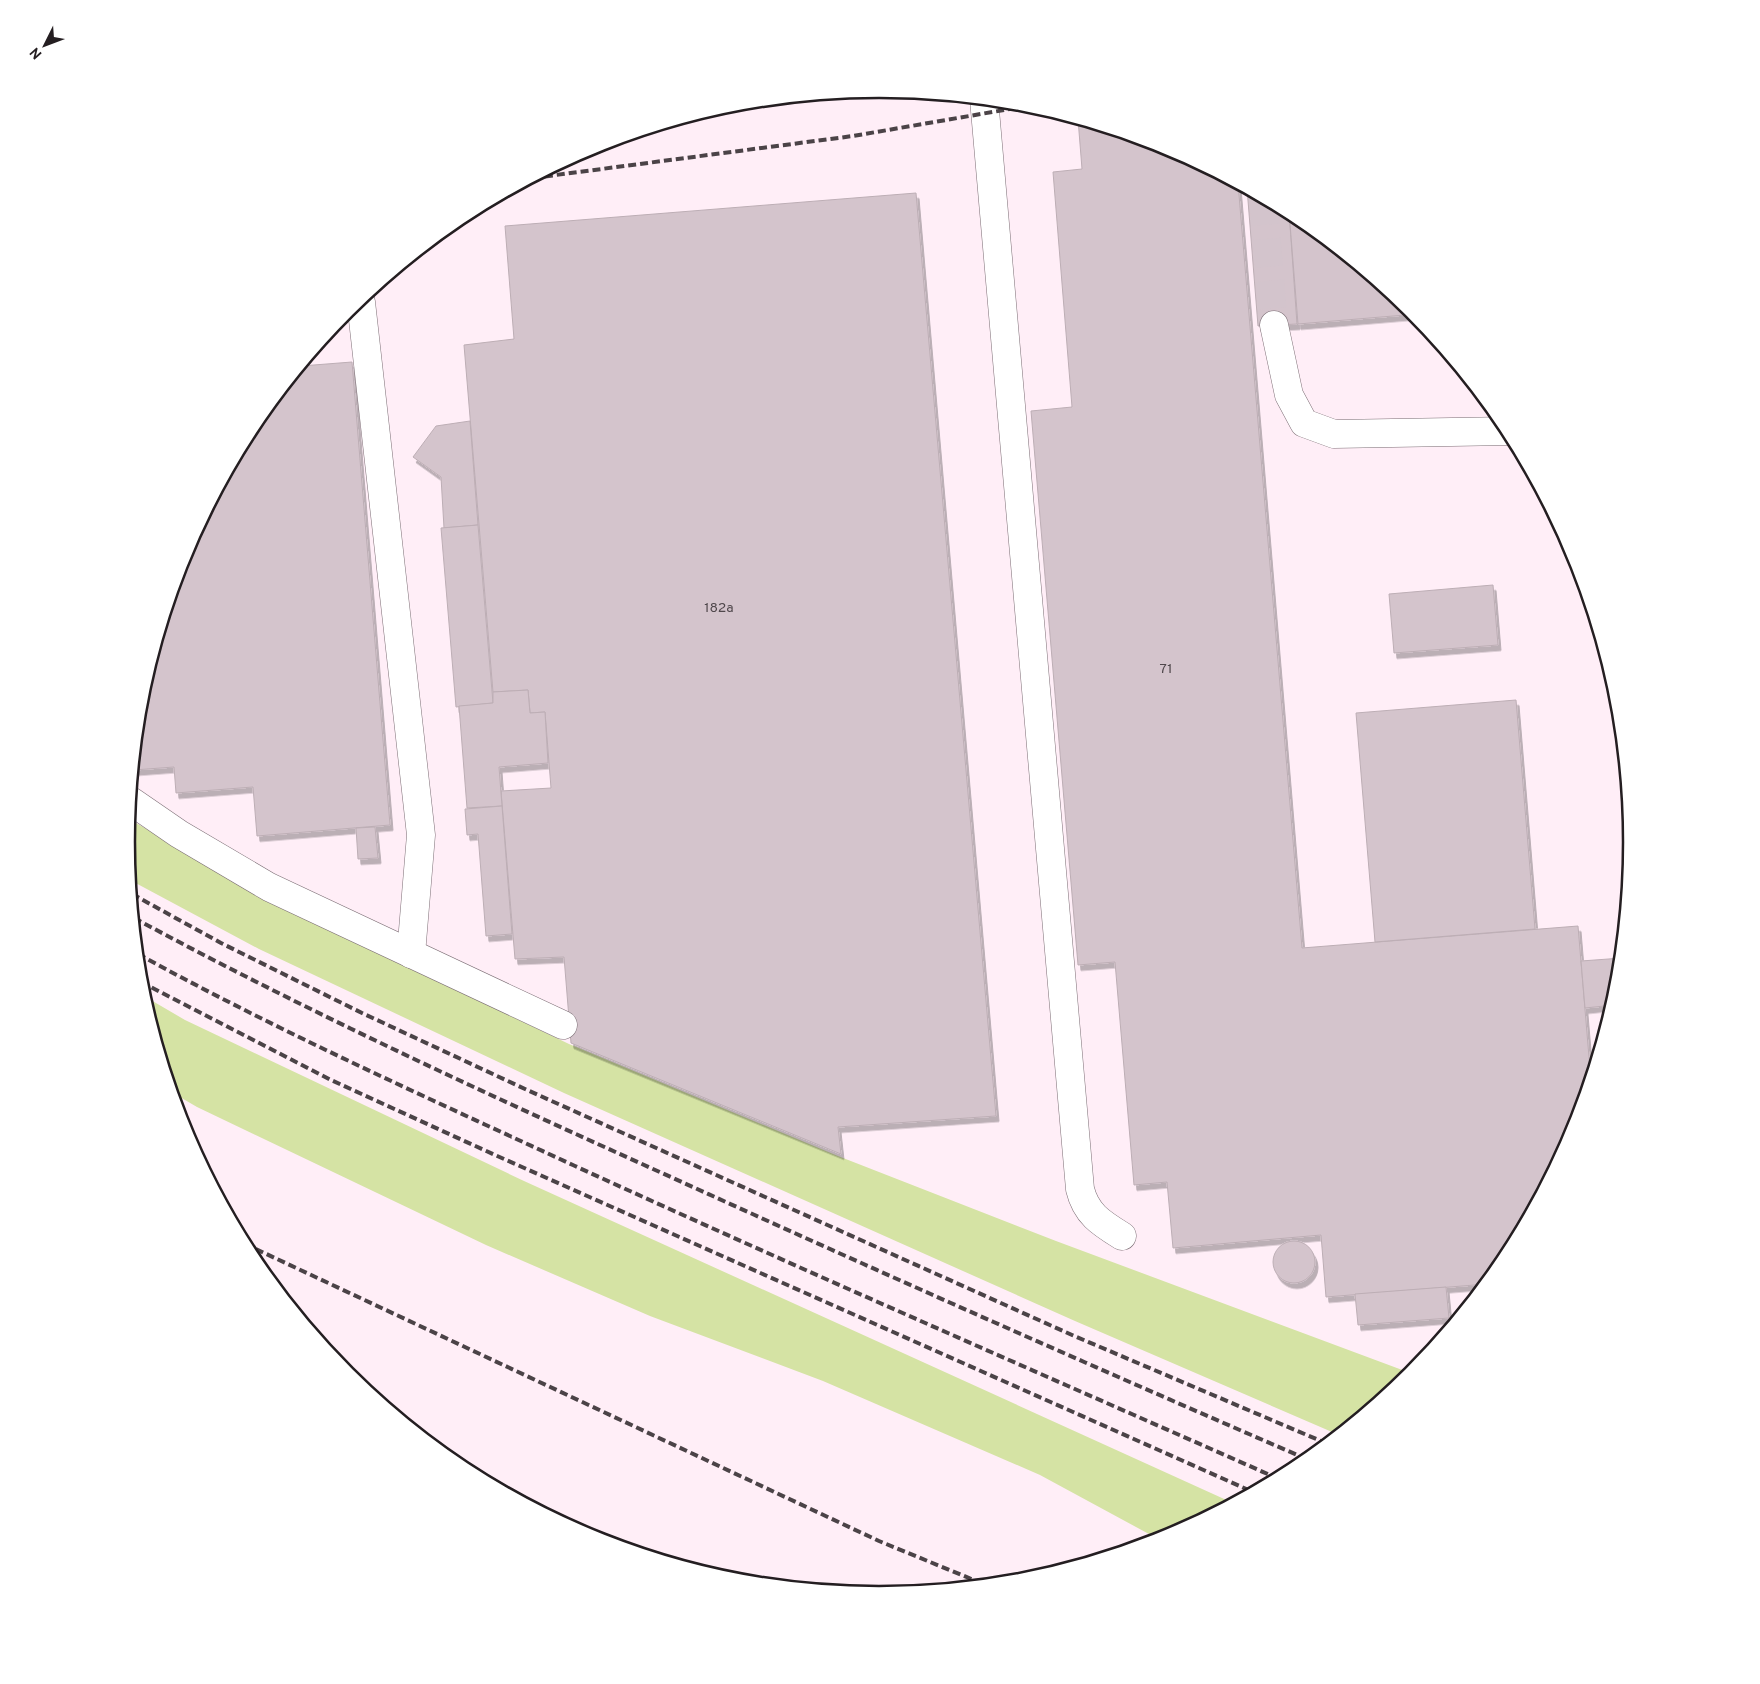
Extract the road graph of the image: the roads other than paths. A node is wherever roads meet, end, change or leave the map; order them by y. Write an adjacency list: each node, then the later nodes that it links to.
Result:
1 (985, 105): 8 (lane)
2 (361, 309): 6 (lane)
3 (1274, 326): 4 (lane)
4 (1501, 431)
5 (137, 805): 6 (lane)
6 (411, 954): 7 (lane)
7 (563, 1025)
8 (1122, 1236)

